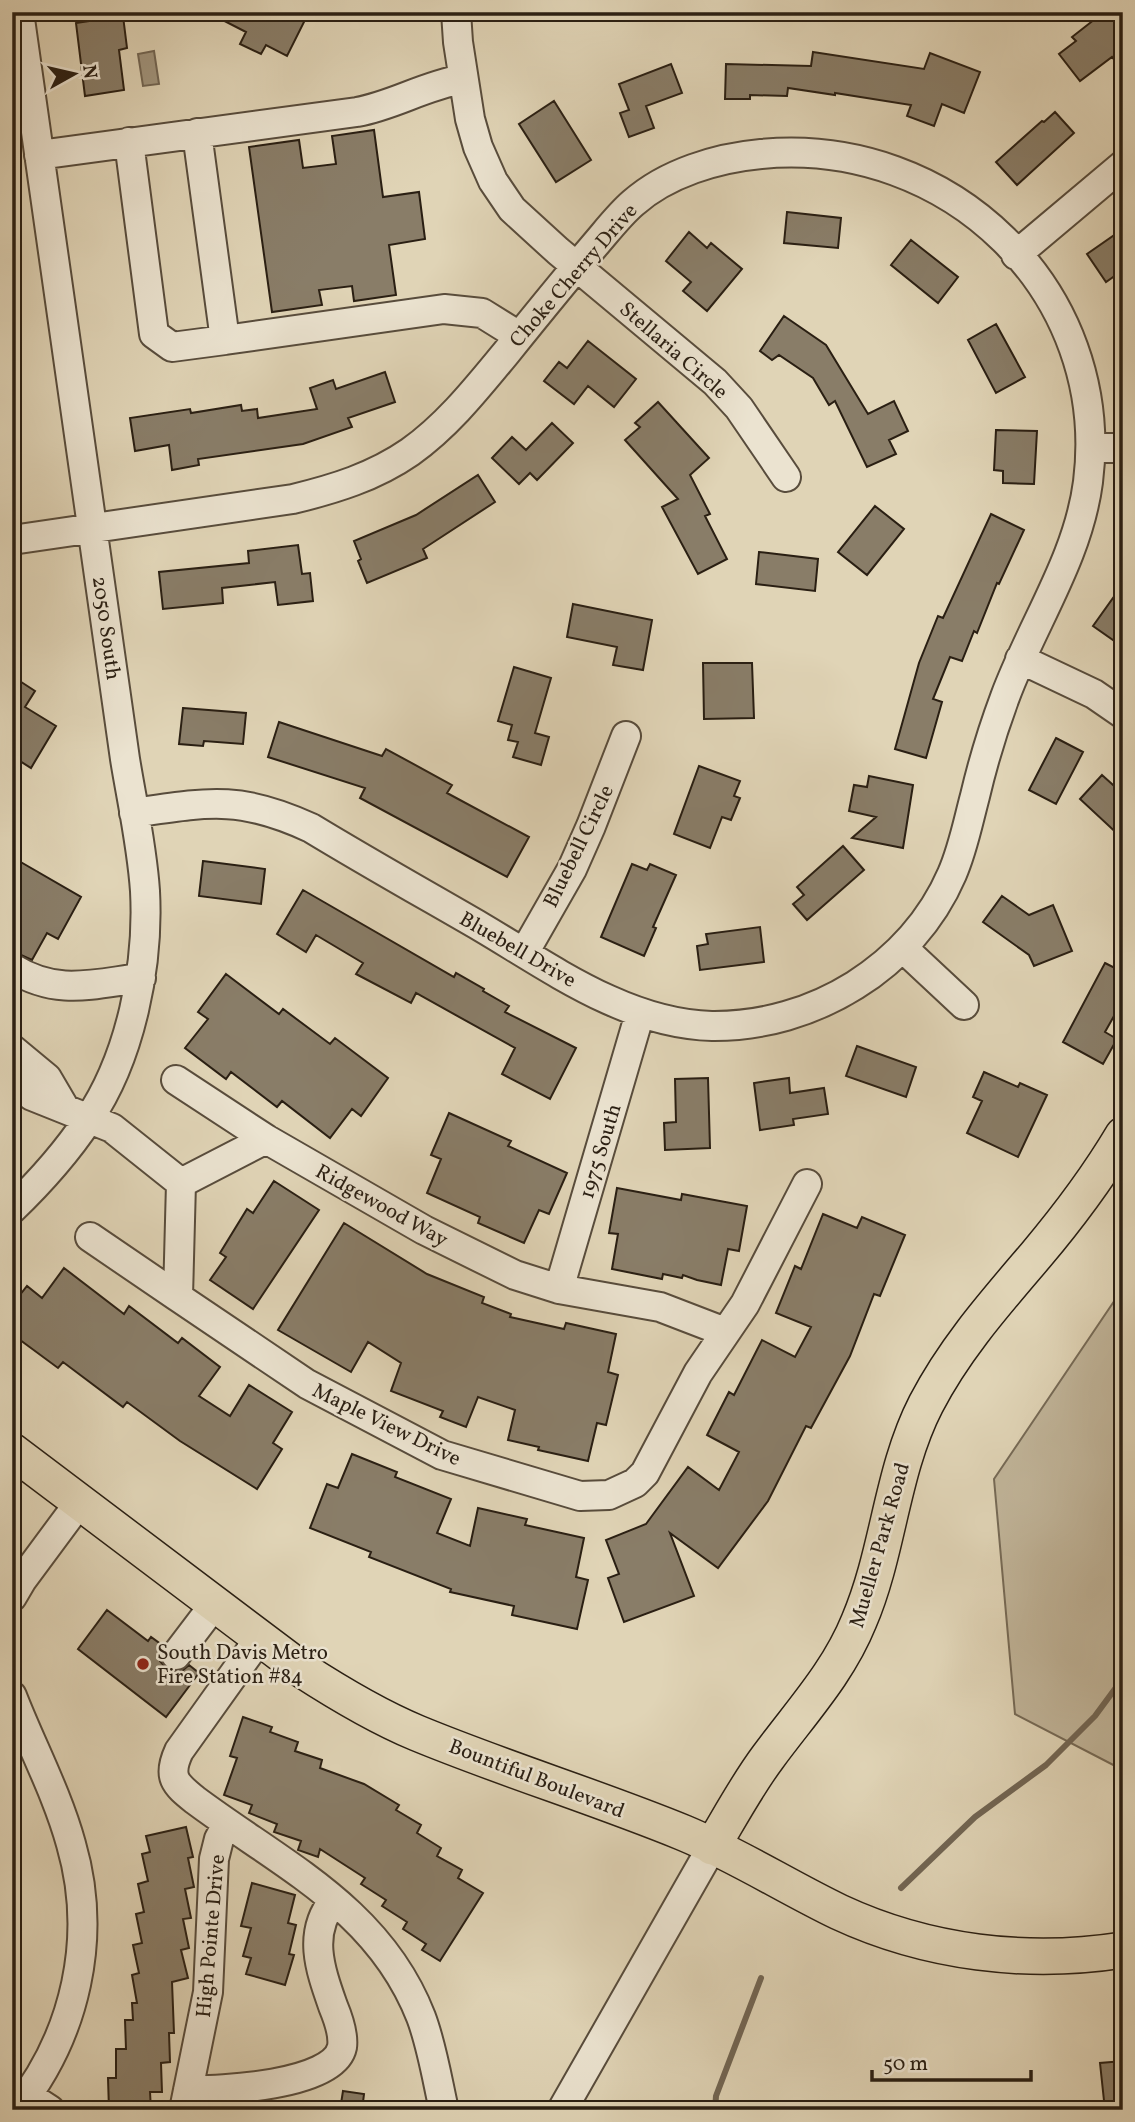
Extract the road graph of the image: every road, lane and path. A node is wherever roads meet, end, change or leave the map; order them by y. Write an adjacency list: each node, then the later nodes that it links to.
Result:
1 (19, 12): 6 (street, 2050 South)
2 (456, 12): 3 (street, Stellaria Circle)
3 (463, 79): 4 (street); 9 (street, Stellaria Circle)
4 (197, 133): 5 (street); 11 (street)
5 (129, 142): 6 (street); 11 (street)
6 (29, 147): 15 (street, 2050 South)
7 (1123, 165): 8 (street)
8 (1016, 255): 9 (street, Choke Cherry Drive); 12 (street, Choke Cherry Drive)
9 (576, 266): 10 (street, Choke Cherry Drive); 14 (street, Stellaria Circle)
10 (519, 336): 11 (street); 15 (street, Choke Cherry Drive)
11 (225, 340)
12 (1091, 448): 13 (street); 17 (street, Choke Cherry Drive)
13 (1123, 448)
14 (786, 477)
15 (93, 528): 16 (street, Choke Cherry Drive); 20 (street, 2050 South)
16 (12, 540)
17 (1020, 659): 18 (street); 21 (street, Bluebell Drive)
18 (1123, 714)
19 (626, 736): 22 (street, Bluebell Circle)
20 (134, 813): 22 (street, Bluebell Drive); 24 (street, 2050 South)
21 (903, 948): 25 (street); 26 (street, Bluebell Drive)
22 (524, 953): 26 (street, Bluebell Drive)
23 (12, 968): 24 (street)
24 (141, 978): 31 (street, 2050 South)
25 (964, 1005)
26 (640, 1013): 38 (street, 1975 South)
27 (12, 1049): 30 (street)
28 (176, 1080): 33 (street, Ridgewood Way)
29 (12, 1081): 30 (street)
30 (64, 1107): 31 (street)
31 (90, 1118): 34 (street); 36 (street, 2050 South)
32 (1123, 1135): 49 (main road, Mueller Park Road)
33 (266, 1139): 34 (street); 38 (street, Ridgewood Way)
34 (181, 1183): 39 (street)
35 (807, 1184): 40 (street, Maple View Drive)
36 (12, 1209)
37 (90, 1237): 39 (street, Maple View Drive)
38 (559, 1289): 40 (street, Ridgewood Way)
39 (178, 1297): 40 (street, Maple View Drive)
40 (726, 1332)
41 (12, 1451): 42 (main road, Bountiful Boulevard)
42 (79, 1503): 43 (street); 44 (main road, Bountiful Boulevard)
43 (12, 1597)
44 (214, 1605): 45 (main road, Bountiful Boulevard); 46 (street)
45 (259, 1639): 48 (street, High Pointe Drive); 49 (main road, Bountiful Boulevard)
46 (176, 1656)
47 (12, 1696): 53 (street)
48 (227, 1824): 50 (street, High Pointe Drive); 52 (street, High Pointe Drive)
49 (712, 1847): 51 (main road, Bountiful Boulevard); 55 (street, Mueller Park Road)
50 (334, 1900): 52 (street, High Pointe Drive); 54 (street, High Pointe Drive)
51 (1123, 1950)
52 (186, 2100)
53 (31, 2105)
54 (444, 2110)
55 (562, 2110)

